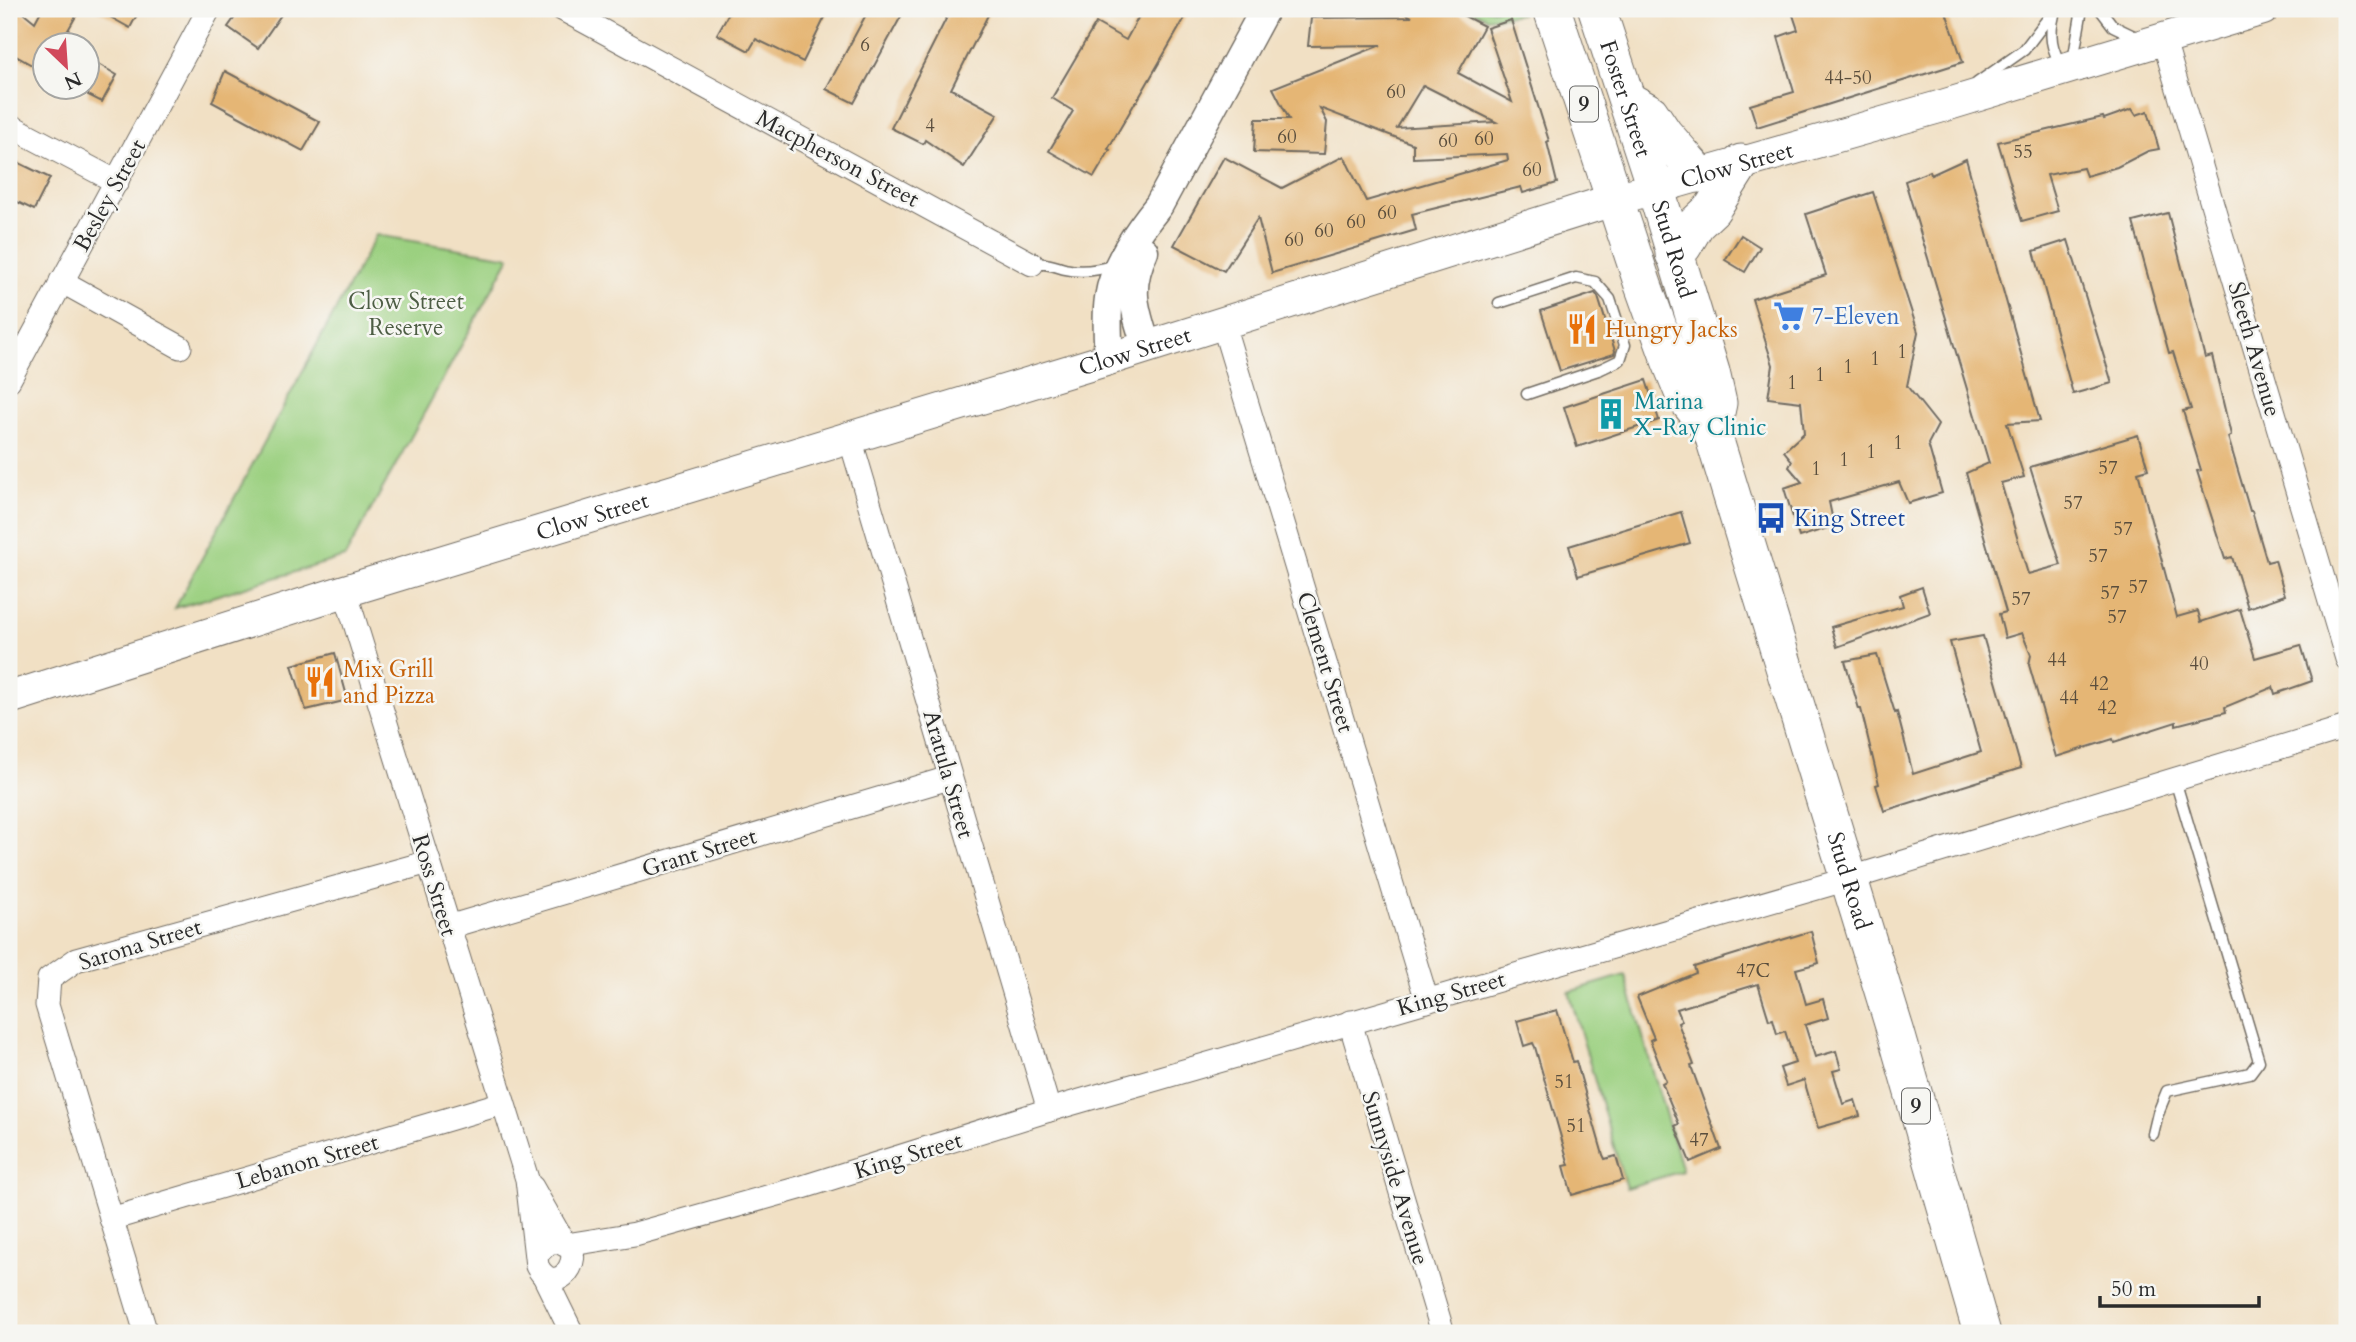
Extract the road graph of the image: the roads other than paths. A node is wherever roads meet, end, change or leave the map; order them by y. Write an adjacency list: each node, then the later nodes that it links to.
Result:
1 (209, 9): 17 (street, Besley Street)
2 (562, 9): 23 (street, Macpherson Street)
3 (1265, 9): 20 (street)
4 (1552, 9): 19 (highway, Foster Street / 9)
5 (1597, 9): 12 (highway, Foster Street / 9)
6 (2055, 9): 11 (lane); 13 (lane)
7 (2082, 9): 11 (lane)
8 (2099, 9): 10 (lane)
9 (2263, 9): 10 (main road, Clow Street)
10 (2159, 40): 11 (main road, Clow Street); 35 (street, Sleeth Avenue)
11 (2068, 67): 13 (main road, Clow Street)
12 (1625, 99): 16 (highway); 18 (highway, Foster Street / 9)
13 (1939, 107): 15 (main road, Clow Street)
14 (9, 125): 17 (street)
15 (1741, 163): 16 (main road, Clow Street); 21 (highway)
16 (1699, 174): 18 (main road, Clow Street)
17 (117, 182): 24 (street, Besley Street)
18 (1655, 187): 19 (main road, Clow Street); 21 (highway, Stud Road / 9)
19 (1616, 199): 26 (main road, Clow Street); 32 (highway, Stud Road / 9)
20 (1159, 205): 22 (street); 28 (street)
21 (1674, 254): 32 (highway, Stud Road / 9)
22 (1123, 263): 23 (lane, Macpherson Street); 29 (street)
23 (1032, 264)
24 (61, 281): 27 (street); 30 (street, Besley Street)
25 (1499, 303): 31 (lane)
26 (1223, 324): 28 (main road, Clow Street); 43 (street, Clement Street)
27 (180, 347)
28 (1147, 348): 29 (main road, Clow Street)
29 (1109, 359): 33 (main road, Clow Street)
30 (9, 380)
31 (1527, 394)
32 (1712, 431): 41 (highway, Stud Road / 9)
33 (850, 438): 34 (main road, Clow Street); 38 (street, Aratula Street)
34 (345, 591): 36 (main road, Clow Street); 40 (street, Ross Street)
35 (2347, 659)
36 (9, 698)
37 (2347, 727): 39 (street, King Street)
38 (949, 778): 42 (street, Grant Street); 46 (street, Aratula Street)
39 (2175, 779): 41 (street, King Street); 47 (lane)
40 (429, 862): 42 (street, Ross Street); 49 (street, Sarona Street)
41 (1848, 878): 43 (street, King Street); 57 (highway, Stud Road / 9)
42 (449, 927): 45 (street, Ross Street)
43 (1427, 1000): 44 (street, King Street)
44 (1350, 1022): 46 (street, King Street); 56 (street, Sunnyside Avenue)
45 (503, 1103): 48 (street, Ross Street); 49 (street, Lebanon Street)
46 (1049, 1110): 50 (street, King Street)
47 (2153, 1134)
48 (527, 1179): 51 (street, Ross Street); 52 (street, Ross Street)
49 (111, 1219): 54 (street, Sarona Street)
50 (635, 1234): 51 (street, King Street); 53 (street, King Street)
51 (565, 1245): 52 (street); 53 (street)
52 (541, 1265): 53 (street); 55 (street, Ross Street)
53 (570, 1270): 55 (street, Ross Street)
54 (146, 1333)
55 (574, 1333)
56 (1443, 1333)
57 (1982, 1333)

